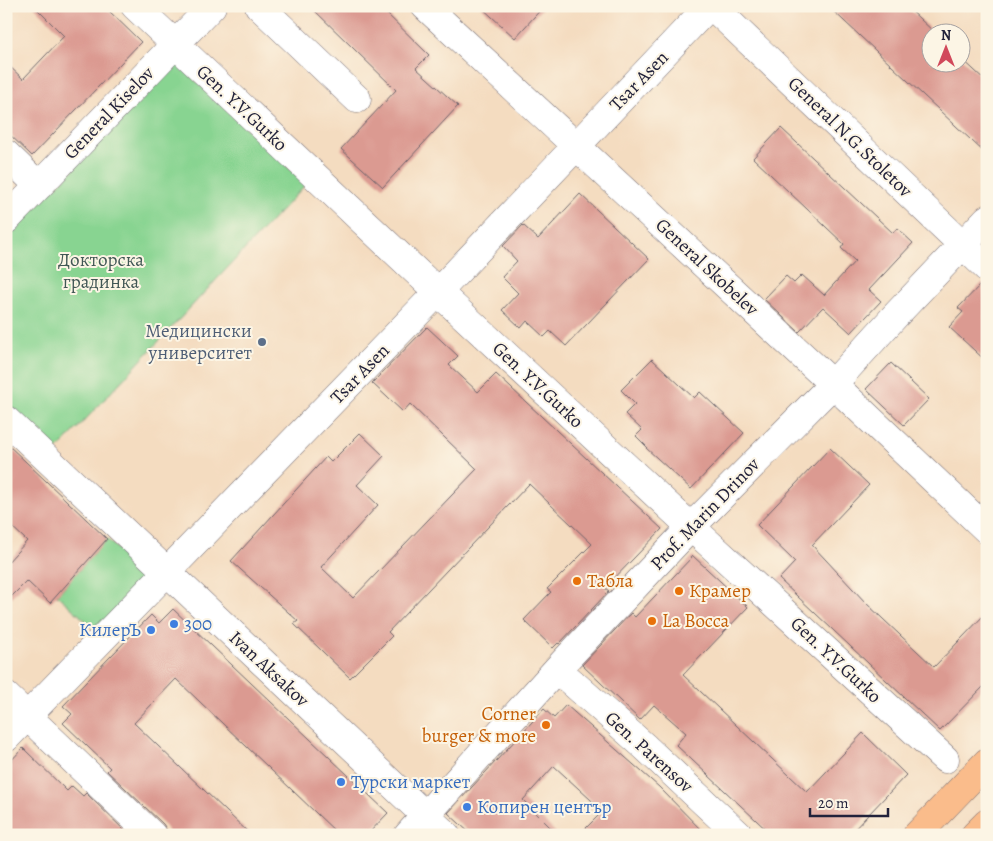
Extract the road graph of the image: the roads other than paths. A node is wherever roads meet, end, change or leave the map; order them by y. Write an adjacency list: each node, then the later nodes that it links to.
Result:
1 (135, 6): 6 (street, Gen. Y.V.Gurko)
2 (212, 6): 6 (street, General Kiselov)
3 (259, 6): 7 (street)
4 (425, 6): 8 (street, General Skobelev)
5 (711, 6): 8 (street, Tsar Asen); 13 (street, General N.G.Stoletov)
6 (175, 45): 10 (street, General Kiselov); 15 (street, Gen. Y.V.Gurko)
7 (357, 99)
8 (577, 146): 15 (street, Tsar Asen); 16 (street, General Skobelev)
9 (6, 154): 10 (street)
10 (38, 186): 12 (street, General Kiselov)
11 (987, 219): 13 (street, Prof. Marin Drinov)
12 (6, 220)
13 (962, 245): 14 (street, General N.G.Stoletov); 16 (street, Prof. Marin Drinov)
14 (987, 268)
15 (438, 292): 18 (street, Gen. Y.V.Gurko); 20 (street, Tsar Asen)
16 (834, 384): 18 (street, Prof. Marin Drinov); 19 (street, General Skobelev)
17 (6, 420): 20 (street, Ivan Aksakov)
18 (691, 527): 21 (street, Prof. Marin Drinov); 25 (street, Gen. Y.V.Gurko)
19 (987, 530)
20 (167, 573): 23 (street, Tsar Asen); 28 (street, Ivan Aksakov)
21 (557, 670): 28 (street, Prof. Marin Drinov); 31 (street, Gen. Parensov)
22 (6, 696): 23 (street)
23 (28, 716): 24 (street, Tsar Asen); 29 (street)
24 (6, 738)
25 (945, 759)
26 (987, 762): 32 (main road)
27 (987, 822): 33 (main road)
28 (417, 825): 30 (street, Ivan Aksakov)
29 (152, 835)
30 (446, 835)
31 (739, 835)
32 (917, 835)
33 (975, 835)

